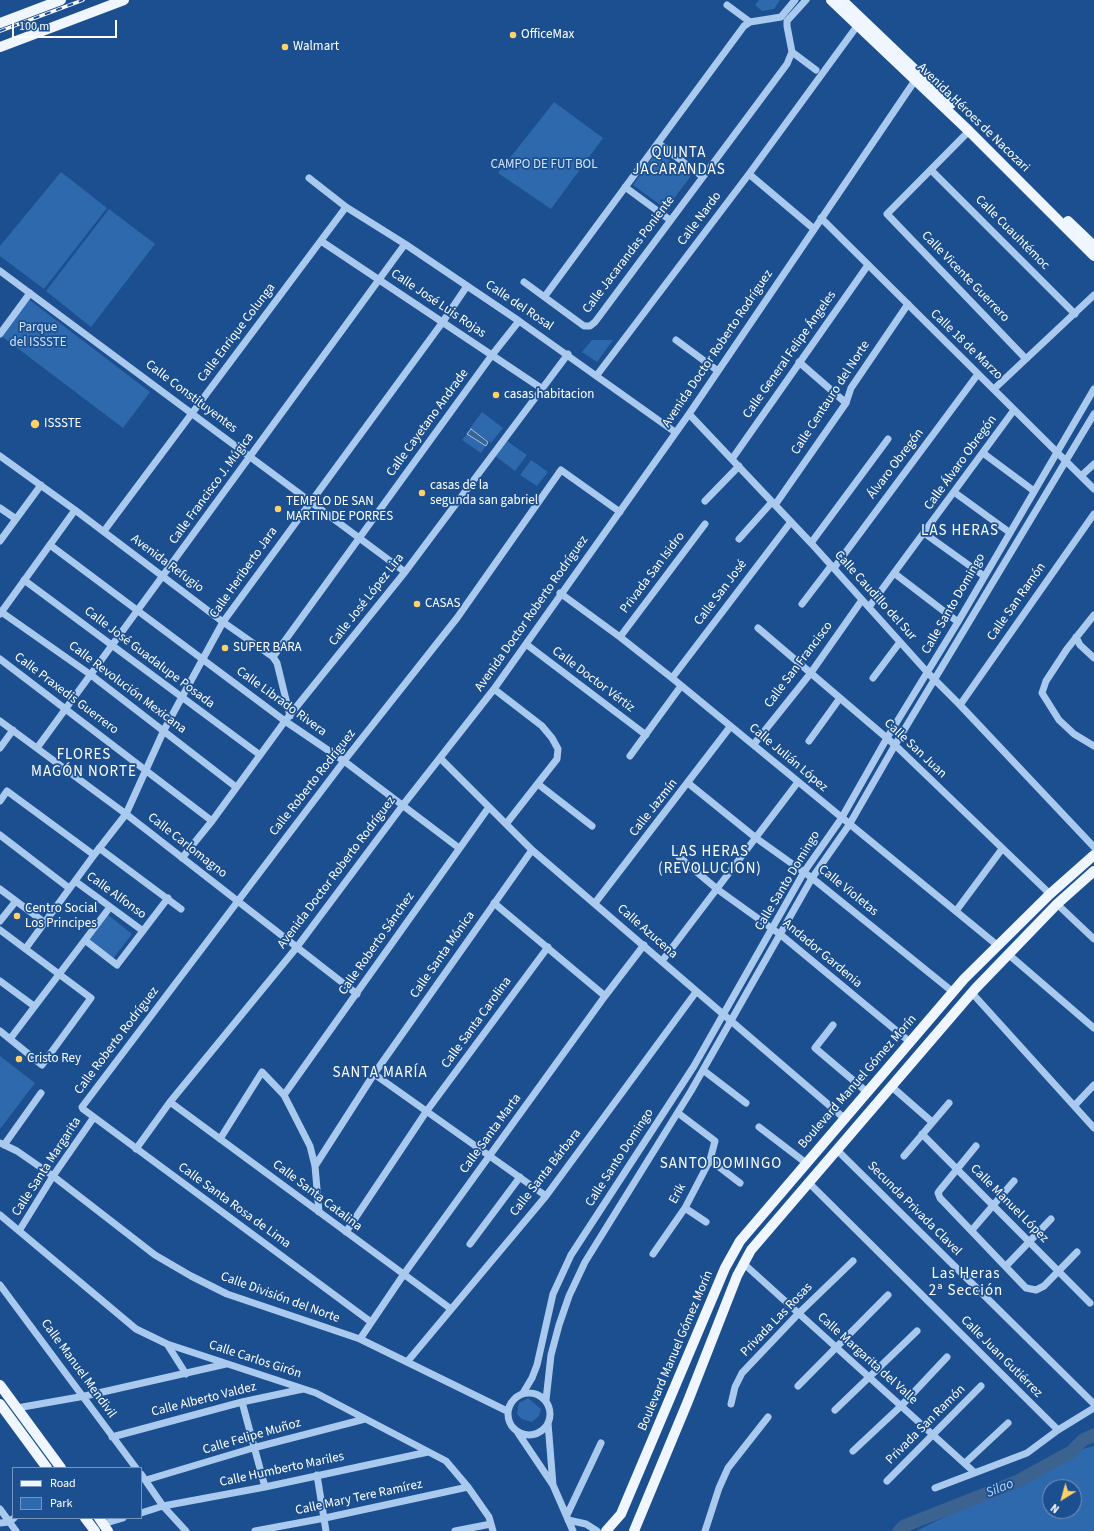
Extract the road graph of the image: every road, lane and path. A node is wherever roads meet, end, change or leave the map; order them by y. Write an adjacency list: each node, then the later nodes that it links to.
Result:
1 (61, 0): 10 (main road)
2 (124, 0): 11 (main road)
3 (795, 0): 8 (street)
4 (806, 0): 12 (street)
5 (831, 0): 9 (main road, Avenida Héroes de Nacozari)
6 (842, 0): 9 (main road, Avenida Héroes de Nacozari)
7 (727, 5): 8 (street)
8 (750, 22): 16 (street)
9 (860, 22): 14 (main road, Avenida Héroes de Nacozari); 18 (street, Calle Nardo)
10 (0, 23)
11 (0, 47)
12 (792, 52): 13 (street); 19 (street, Calle Jacarandas Poniente)
13 (816, 70)
14 (918, 77): 15 (main road, Avenida Héroes de Nacozari); 23 (street, Avenida Doctor Roberto Rodríguez); 28 (main road, Avenida Héroes de Nacozari)
15 (969, 131): 17 (street); 29 (main road, Avenida Héroes de Nacozari)
16 (658, 143): 19 (street); 21 (street)
17 (931, 170): 39 (street, Calle Cuauhtémoc); 46 (street, Calle Vicente Guerrero)
18 (749, 174): 25 (street); 50 (street, Calle Nardo)
19 (703, 177): 24 (street, Calle Jacarandas Poniente)
20 (309, 178): 22 (street, Calle del Rosal)
21 (625, 187): 24 (street); 37 (street)
22 (346, 207): 26 (street, Calle Enrique Colunga); 27 (street, Calle del Rosal)
23 (821, 218): 25 (street, Avenida Doctor Roberto Rodríguez); 30 (street, Calle 18 de Marzo)
24 (670, 220): 37 (street, Calle Jacarandas Poniente)
25 (814, 229): 48 (street, Avenida Doctor Roberto Rodríguez)
26 (321, 241): 32 (street, Calle José Luis Rojas); 56 (street, Calle Enrique Colunga)
27 (405, 244): 32 (street, Calle Francisco J. Múgica); 34 (street, Calle del Rosal)
28 (1094, 246)
29 (1094, 256)
30 (868, 265): 38 (street, Calle 18 de Marzo); 47 (street, Calle General Felipe Ángeles)
31 (0, 270): 35 (street, Calle Constituyentes)
32 (380, 280): 41 (street, Calle José Luis Rojas); 64 (street, Calle Francisco J. Múgica)
33 (524, 282): 37 (street)
34 (467, 286): 40 (street, Calle del Rosal); 41 (street, Calle Heriberto Jara)
35 (30, 292): 42 (street); 56 (street, Calle Constituyentes)
36 (1094, 295): 39 (street)
37 (545, 296)
38 (908, 304): 49 (street, Calle 18 de Marzo); 54 (street, Calle Centauro del Norte)
39 (1075, 314): 46 (street)
40 (519, 321): 44 (street, Calle del Rosal); 45 (street, Calle Cayetano Andrade)
41 (442, 323): 45 (street, Calle José Luis Rojas); 74 (street, Calle Heriberto Jara)
42 (0, 334)
43 (676, 340): 48 (street)
44 (568, 354): 50 (street, Calle del Rosal); 51 (street, Calle José López Lira)
45 (492, 355): 51 (street, Calle José Luis Rojas); 87 (street, Calle Cayetano Andrade)
46 (1026, 359): 52 (street)
47 (799, 362): 54 (street); 65 (street, Calle General Felipe Ángeles)
48 (718, 371): 57 (street, Avenida Doctor Roberto Rodríguez)
49 (978, 374): 52 (street, Calle 18 de Marzo); 92 (street, Álvaro Obregón)
50 (597, 375): 59 (street, Calle del Rosal)
51 (541, 388): 93 (street, Calle José López Lira)
52 (994, 389): 55 (street, Calle 18 de Marzo)
53 (1094, 389): 61 (street, Calle Santo Domingo)
54 (846, 403): 76 (street, Calle Centauro del Norte)
55 (1014, 410): 61 (street, Calle 18 de Marzo); 62 (street, Calle Álvaro Obregón)
56 (192, 412): 64 (street, Calle Constituyentes); 84 (street, Calle Enrique Colunga)
57 (689, 414): 59 (street, Avenida Doctor Roberto Rodríguez); 65 (street, Calle Caudillo del Sur)
58 (1094, 414): 66 (street, Calle Santo Domingo)
59 (675, 432): 79 (street, Avenida Doctor Roberto Rodríguez)
60 (888, 439): 90 (street)
61 (1056, 452): 66 (street, Calle 18 de Marzo); 72 (street, Calle Santo Domingo)
62 (983, 453): 72 (street); 73 (street, Calle Álvaro Obregón)
63 (0, 456): 70 (street, Avenida Refugio)
64 (251, 457): 74 (street, Calle Constituyentes); 95 (street, Calle Francisco J. Múgica)
65 (732, 459): 68 (street, Calle Caudillo del Sur)
66 (1066, 462): 69 (street, Calle 18 de Marzo); 122 (street, Calle Santo Domingo)
67 (1094, 464): 69 (street)
68 (739, 466): 75 (street); 76 (street, Calle Caudillo del Sur)
69 (1082, 476): 71 (street, Calle 18 de Marzo)
70 (40, 485): 78 (street, Avenida Refugio); 81 (street)
71 (1094, 489)
72 (1034, 491): 85 (street, Calle Santo Domingo)
73 (954, 492): 85 (street); 86 (street, Calle Álvaro Obregón)
74 (309, 501): 87 (street, Calle Constituyentes); 105 (street, Calle Heriberto Jara)
75 (705, 501)
76 (773, 504): 82 (street, Calle Caudillo del Sur); 88 (street, Calle Centauro del Norte)
77 (0, 508): 81 (street)
78 (75, 510): 84 (street, Avenida Refugio); 91 (street)
79 (620, 512): 98 (street, Avenida Doctor Roberto Rodríguez); 145 (street, Calle Roberto Rodríguez)
80 (1094, 514): 127 (street, Calle San Ramón)
81 (16, 519): 89 (street)
82 (790, 523): 90 (street, Calle Caudillo del Sur); 120 (street, Calle San José)
83 (705, 524): 108 (street, Privada San Isidro)
84 (104, 531): 95 (street, Avenida Refugio)
85 (1009, 532): 96 (street, Calle Santo Domingo)
86 (924, 533): 94 (street, Calle Álvaro Obregón); 96 (street)
87 (360, 538): 93 (street, Calle Constituyentes); 113 (street, Calle Cayetano Andrade)
88 (739, 539)
89 (0, 541)
90 (811, 543): 92 (street, Calle Caudillo del Sur)
91 (50, 544): 97 (street); 102 (street, Calle Librado Rivera)
92 (832, 567): 99 (street, Calle Caudillo del Sur); 100 (street, Álvaro Obregón)
93 (404, 572): 129 (street, Calle José López Lira)
94 (894, 573): 101 (street, Calle Álvaro Obregón); 106 (street)
95 (163, 576): 102 (street, Calle Francisco J. Múgica); 105 (street, Avenida Refugio)
96 (984, 576): 106 (street, Calle Santo Domingo)
97 (24, 580): 103 (street); 112 (street, Calle José Guadalupe Posada)
98 (560, 593): 108 (street, Calle Julián López); 111 (street, Avenida Doctor Roberto Rodríguez)
99 (862, 600): 101 (street, Calle Caudillo del Sur); 118 (street, Calle San Francisco)
100 (802, 604)
101 (869, 607): 110 (street, Calle Caudillo del Sur)
102 (138, 610): 112 (street, Calle Francisco J. Múgica); 114 (street, Calle Librado Rivera)
103 (0, 612): 119 (street, Calle Revolución Mexicana)
104 (1094, 615): 109 (street)
105 (222, 622): 113 (street, Avenida Refugio); 114 (street, Calle Heriberto Jara)
106 (958, 622): 117 (street, Calle Santo Domingo)
107 (758, 628): 118 (street, Calle San Juan)
108 (620, 637): 120 (street, Calle Julián López)
109 (1076, 637): 115 (street); 139 (street)
110 (900, 642): 117 (street, Calle Caudillo del Sur); 121 (street)
111 (526, 644): 124 (street, Avenida Doctor Roberto Rodríguez); 134 (street, Calle Doctor Vértiz)
112 (112, 646): 119 (street, Calle Francisco J. Múgica); 125 (street, Calle José Guadalupe Posada)
113 (273, 657): 129 (street)
114 (202, 658): 125 (street, Calle Heriberto Jara); 129 (street, Calle Librado Rivera)
115 (1094, 658)
116 (0, 659): 128 (street, Calle Praxedis Guerrero)
117 (928, 673): 122 (street, Calle Caudillo del Sur); 135 (street, Calle Santo Domingo)
118 (810, 674): 126 (street, Calle San Juan); 137 (street, Calle San Francisco)
119 (91, 675): 128 (street, Calle Francisco J. Múgica); 133 (street, Calle Revolución Mexicana)
120 (672, 678): 123 (street, Calle Julián López)
121 (873, 678)
122 (935, 680): 127 (street, Calle Caudillo del Sur); 138 (street, Calle Santo Domingo)
123 (681, 686): 131 (street, Calle Julián López); 134 (street)
124 (494, 689): 144 (street, Avenida Doctor Roberto Rodríguez); 149 (street)
125 (180, 697): 133 (street, Calle Heriberto Jara); 142 (street, Calle José Guadalupe Posada)
126 (840, 698): 135 (street, Calle San Juan); 136 (street)
127 (960, 705): 162 (street, Calle Caudillo del Sur)
128 (66, 708): 141 (street, Calle Francisco J. Múgica); 146 (street, Calle Praxedis Guerrero)
129 (288, 718): 142 (street, Calle José López Lira); 145 (street, Calle Librado Rivera)
130 (0, 721): 132 (street, Calle Carlomagno)
131 (730, 727): 137 (street, Calle Julián López); 148 (street, Calle Jazmín)
132 (13, 730): 140 (street); 141 (street, Calle Carlomagno)
133 (164, 730): 146 (street, Calle Heriberto Jara); 150 (street, Calle Revolución Mexicana)
134 (646, 735): 143 (street)
135 (887, 738): 138 (street, Calle San Juan); 155 (street, Calle Santo Domingo)
136 (809, 741)
137 (754, 744): 147 (street, Calle Julián López)
138 (895, 745): 158 (street, Calle Santo Domingo); 165 (street, Calle San Juan)
139 (1094, 746)
140 (0, 748)
141 (37, 748): 154 (street, Calle Carlomagno)
142 (260, 755): 150 (street, Calle José López Lira)
143 (630, 756)
144 (440, 758): 152 (street, Avenida Doctor Roberto Rodríguez); 153 (street, Calle Azucena)
145 (344, 761): 152 (street, Calle Librado Rivera); 180 (street, Calle Roberto Rodríguez)
146 (147, 770): 154 (street, Calle Heriberto Jara); 156 (street, Calle Praxedis Guerrero)
147 (798, 782): 155 (street, Calle Julián López); 161 (street)
148 (688, 783): 161 (street, Calle Violetas); 183 (street, Calle Jazmín)
149 (538, 784): 157 (street); 159 (street)
150 (236, 787): 156 (street, Calle José López Lira)
151 (0, 801): 167 (street)
152 (403, 805): 164 (street, Calle Librado Rivera); 198 (street, Avenida Doctor Roberto Rodríguez)
153 (489, 807): 157 (street, Calle Azucena); 164 (street, Calle Roberto Sánchez)
154 (126, 814): 163 (street, Calle Heriberto Jara); 170 (street, Calle Carlomagno)
155 (841, 819): 158 (street, Calle Julián López); 172 (street, Calle Santo Domingo)
156 (212, 821): 170 (street, Calle José López Lira)
157 (506, 824): 166 (street, Calle Azucena)
158 (849, 825): 173 (street, Calle Santo Domingo); 187 (street, Calle Julián López)
159 (592, 826)
160 (0, 835): 175 (street)
161 (756, 838): 172 (street, Calle Violetas); 177 (street)
162 (1094, 847)
163 (99, 848): 167 (street, Calle Heriberto Jara); 179 (street)
164 (459, 848): 208 (street, Calle Roberto Sánchez)
165 (1002, 849): 178 (street, Calle San Juan); 187 (street)
166 (532, 850): 182 (street, Calle Santa Mónica); 183 (street, Calle Azucena)
167 (94, 854): 174 (street, Calle Heriberto Jara)
168 (1094, 855): 178 (main road, Boulevard Manuel Gómez Morín)
169 (679, 857): 177 (street, Andador Gardenia)
170 (182, 858): 180 (street, Calle Carlomagno)
171 (1094, 871): 184 (main road, Boulevard Manuel Gómez Morín)
172 (804, 872): 173 (street, Calle Violetas); 190 (street, Calle Santo Domingo)
173 (812, 878): 193 (street, Calle Santo Domingo); 206 (street, Calle Violetas)
174 (75, 881): 175 (street, Calle Heriberto Jara); 185 (street, Calle Alfonso)
175 (69, 888): 189 (street, Calle Heriberto Jara)
176 (0, 889): 181 (street)
177 (717, 889): 190 (street, Andador Gardenia); 202 (street)
178 (1050, 894): 197 (main road, Boulevard Manuel Gómez Morín)
179 (168, 898): 186 (street); 192 (street)
180 (237, 900): 198 (street, Calle Carlomagno); 229 (street, Calle Roberto Rodríguez)
181 (16, 901): 188 (street); 189 (street)
182 (494, 903): 199 (street); 219 (street, Calle Santa Mónica)
183 (596, 903): 196 (street, Calle Azucena)
184 (1057, 904): 194 (street); 201 (main road, Boulevard Manuel Gómez Morín)
185 (110, 907): 192 (street, Calle Alfonso); 195 (street)
186 (181, 909)
187 (956, 911): 197 (street, Calle Julián López)
188 (0, 921)
189 (44, 922): 200 (street, Calle Heriberto Jara)
190 (773, 928): 193 (street, Andador Gardenia); 211 (street, Calle Santo Domingo)
191 (0, 930): 200 (street)
192 (143, 932): 195 (street)
193 (781, 934): 212 (street, Calle Santo Domingo); 217 (street, Andador Gardenia)
194 (1094, 939)
195 (86, 941): 203 (street)
196 (644, 945): 202 (street, Calle Azucena); 209 (street, Calle Santa Marta)
197 (997, 945): 206 (main road, Boulevard Manuel Gómez Morín)
198 (297, 947): 208 (street, Calle Carlomagno); 225 (street, Avenida Doctor Roberto Rodríguez)
199 (548, 947): 209 (street); 230 (street, Calle Santa Carolina)
200 (26, 948): 203 (street)
201 (1008, 954): 207 (main road, Boulevard Manuel Gómez Morín); 214 (street)
202 (662, 961): 205 (street, Calle Azucena)
203 (60, 973): 210 (street); 216 (street)
204 (0, 981): 210 (street)
205 (696, 992): 211 (street, Calle Azucena); 255 (street, Calle Santa Bárbara)
206 (953, 992): 217 (main road, Boulevard Manuel Gómez Morín)
207 (972, 993): 221 (main road, Boulevard Manuel Gómez Morín); 228 (street)
208 (357, 994): 224 (street, Calle Roberto Sánchez)
209 (605, 996): 243 (street, Calle Santa Marta)
210 (34, 1006): 216 (street)
211 (723, 1016): 212 (street, Calle Azucena); 293 (street, Calle Santo Domingo)
212 (731, 1022): 218 (street, Calle Santo Domingo); 233 (street, Calle Azucena)
213 (833, 1025): 222 (street)
214 (1094, 1028)
215 (0, 1031): 216 (street)
216 (10, 1039)
217 (910, 1042): 222 (main road, Boulevard Manuel Gómez Morín)
218 (703, 1070): 226 (street); 231 (street, Calle Santo Domingo)
219 (374, 1074): 230 (street); 248 (street, Calle Santa Mónica)
220 (1094, 1085): 228 (street)
221 (892, 1087): 234 (street); 242 (main road, Boulevard Manuel Gómez Morín)
222 (867, 1092): 233 (main road, Boulevard Manuel Gómez Morín)
223 (41, 1094): 239 (street)
224 (284, 1095): 238 (street); 248 (street)
225 (170, 1102): 238 (street, Calle Santa Catalina); 241 (street, Avenida Doctor Roberto Rodríguez)
226 (746, 1103)
227 (949, 1103): 234 (street)
228 (1075, 1105): 236 (street)
229 (82, 1108): 232 (street, Calle Santa Rosa de Lima)
230 (426, 1112): 243 (street); 264 (street, Calle Santa Carolina)
231 (678, 1113): 246 (street, Erik); 295 (street, Calle Santo Domingo)
232 (94, 1117): 241 (street, Calle Santa Rosa de Lima); 250 (street, Calle Santa Margarita)
233 (844, 1118): 245 (main road, Boulevard Manuel Gómez Morín)
234 (932, 1122): 237 (street)
235 (759, 1128): 245 (street)
236 (1094, 1128)
237 (922, 1134): 244 (street); 249 (street, Calle Manuel López)
238 (220, 1139): 258 (street, Calle Santa Catalina)
239 (2, 1144): 250 (street, Calle División del Norte)
240 (976, 1146): 249 (street)
241 (136, 1149): 279 (street, Calle Santa Rosa de Lima)
242 (837, 1150): 247 (main road, Boulevard Manuel Gómez Morín); 299 (street, Secunda Privada Clavel)
243 (490, 1155): 251 (street); 273 (street, Calle Santa Marta)
244 (904, 1156)
245 (809, 1159): 247 (main road); 348 (main road, Boulevard Manuel Gómez Morín)
246 (710, 1160): 254 (street); 257 (street, Erik)
247 (824, 1165): 253 (main road, Boulevard Manuel Gómez Morín)
248 (315, 1166): 258 (street)
249 (956, 1169): 256 (street, Calle Manuel López); 262 (street)
250 (53, 1176): 263 (street, Calle Santa Margarita); 281 (street, Calle División del Norte)
251 (520, 1177): 255 (street); 266 (street)
252 (1014, 1181): 256 (street)
253 (808, 1182): 270 (main road, Boulevard Manuel Gómez Morín); 309 (street, Calle Juan Gutiérrez)
254 (740, 1183)
255 (546, 1196): 277 (street, Calle Santa Bárbara)
256 (993, 1205): 262 (street); 265 (street, Calle Manuel López)
257 (685, 1208): 261 (street); 268 (street, Erik)
258 (319, 1212): 264 (street, Calle Santa Catalina)
259 (0, 1215): 263 (street, Calle Carlos Girón)
260 (1051, 1219): 265 (street)
261 (706, 1222)
262 (972, 1230): 271 (street)
263 (19, 1231): 282 (street, Calle Carlos Girón)
264 (346, 1232): 273 (street, Calle Santa Catalina)
265 (1029, 1242): 271 (street); 272 (street, Calle Manuel López)
266 (470, 1244)
267 (1077, 1252): 272 (street)
268 (654, 1254)
269 (853, 1261): 278 (street, Privada Las Rosas)
270 (743, 1263): 278 (street, Calle Margarita del Valle); 349 (main road, Boulevard Manuel Gómez Morín)
271 (1006, 1266): 272 (street)
272 (1059, 1272): 276 (street, Calle Manuel López)
273 (404, 1274): 277 (street, Calle Santa Catalina); 279 (street, Calle Santa Marta)
274 (0, 1285): 294 (street, Calle Manuel Mendivil)
275 (888, 1295): 283 (street)
276 (1090, 1303)
277 (451, 1309): 285 (street, Calle Santa Bárbara)
278 (798, 1314): 283 (street, Calle Margarita del Valle); 298 (street, Privada Las Rosas)
279 (371, 1322): 281 (street, Calle Santa Marta)
280 (917, 1331): 288 (street)
281 (360, 1339): 285 (street, Calle División del Norte)
282 (167, 1344): 286 (street, Calle Carlos Girón); 287 (street)
283 (837, 1348): 288 (street, Calle Margarita del Valle); 290 (street)
284 (947, 1357): 300 (street)
285 (407, 1362): 304 (street, Calle División del Norte)
286 (227, 1363): 287 (street); 292 (street, Calle Carlos Girón)
287 (186, 1374): 294 (street)
288 (869, 1378): 300 (street, Calle Margarita del Valle); 303 (street)
289 (0, 1385): 301 (main road)
290 (798, 1386)
291 (981, 1386): 311 (street, Privada San Ramón)
292 (304, 1389): 296 (street, Calle Alberto Valdez); 306 (street, Calle Carlos Girón)
293 (523, 1393): 295 (street); 304 (street)
294 (85, 1396): 301 (street); 312 (street, Calle Manuel Mendivil)
295 (546, 1400): 307 (street)
296 (242, 1402): 312 (street, Calle Alberto Valdez); 314 (street)
297 (0, 1404): 318 (main road)
298 (731, 1404)
299 (1094, 1404)
300 (902, 1406): 311 (street, Calle Margarita del Valle); 315 (street)
301 (17, 1408): 319 (main road)
302 (1094, 1408): 309 (street)
303 (835, 1410)
304 (507, 1411): 310 (street)
305 (768, 1417): 350 (street)
306 (365, 1419): 314 (street, Calle Felipe Muñoz); 316 (street, Calle Carlos Girón)
307 (548, 1423): 310 (street); 325 (street)
308 (1008, 1423): 317 (street)
309 (1058, 1430): 321 (street)
310 (518, 1433): 325 (street)
311 (933, 1435): 317 (street, Calle Margarita del Valle); 324 (street, Privada San Ramón)
312 (112, 1437): 320 (street, Calle Manuel Mendivil)
313 (601, 1443): 333 (street)
314 (254, 1448): 323 (street, Calle Felipe Muñoz); 326 (street)
315 (852, 1451)
316 (428, 1452): 322 (street, Calle Humberto Mariles); 327 (street, Calle Carlos Girón)
317 (965, 1463): 321 (street, Calle Margarita del Valle)
318 (46, 1467)
319 (60, 1467)
320 (135, 1467)
321 (974, 1472): 328 (street)
322 (317, 1475): 326 (street, Calle Humberto Mariles); 332 (street)
323 (143, 1477): 329 (street)
324 (887, 1481)
325 (553, 1485): 333 (street)
326 (265, 1487): 329 (street, Calle Humberto Mariles)
327 (468, 1487): 332 (street, Calle Mary Tere Ramírez); 339 (street, Calle Carlos Girón)
328 (934, 1488)
329 (163, 1506): 331 (street, Calle Humberto Mariles); 342 (street)
330 (0, 1509): 336 (street)
331 (142, 1512)
332 (325, 1518): 343 (street, Calle Mary Tere Ramírez); 344 (street)
333 (568, 1518): 346 (street); 347 (street)
334 (86, 1519): 341 (main road)
335 (120, 1519): 338 (street)
336 (12, 1520): 337 (street); 340 (street)
337 (0, 1523)
338 (104, 1524)
339 (492, 1527): 345 (street)
340 (16, 1531)
341 (94, 1531)
342 (186, 1531)
343 (256, 1531)
344 (326, 1531)
345 (455, 1531)
346 (573, 1531)
347 (596, 1531)
348 (606, 1531)
349 (634, 1531)
350 (705, 1531)

